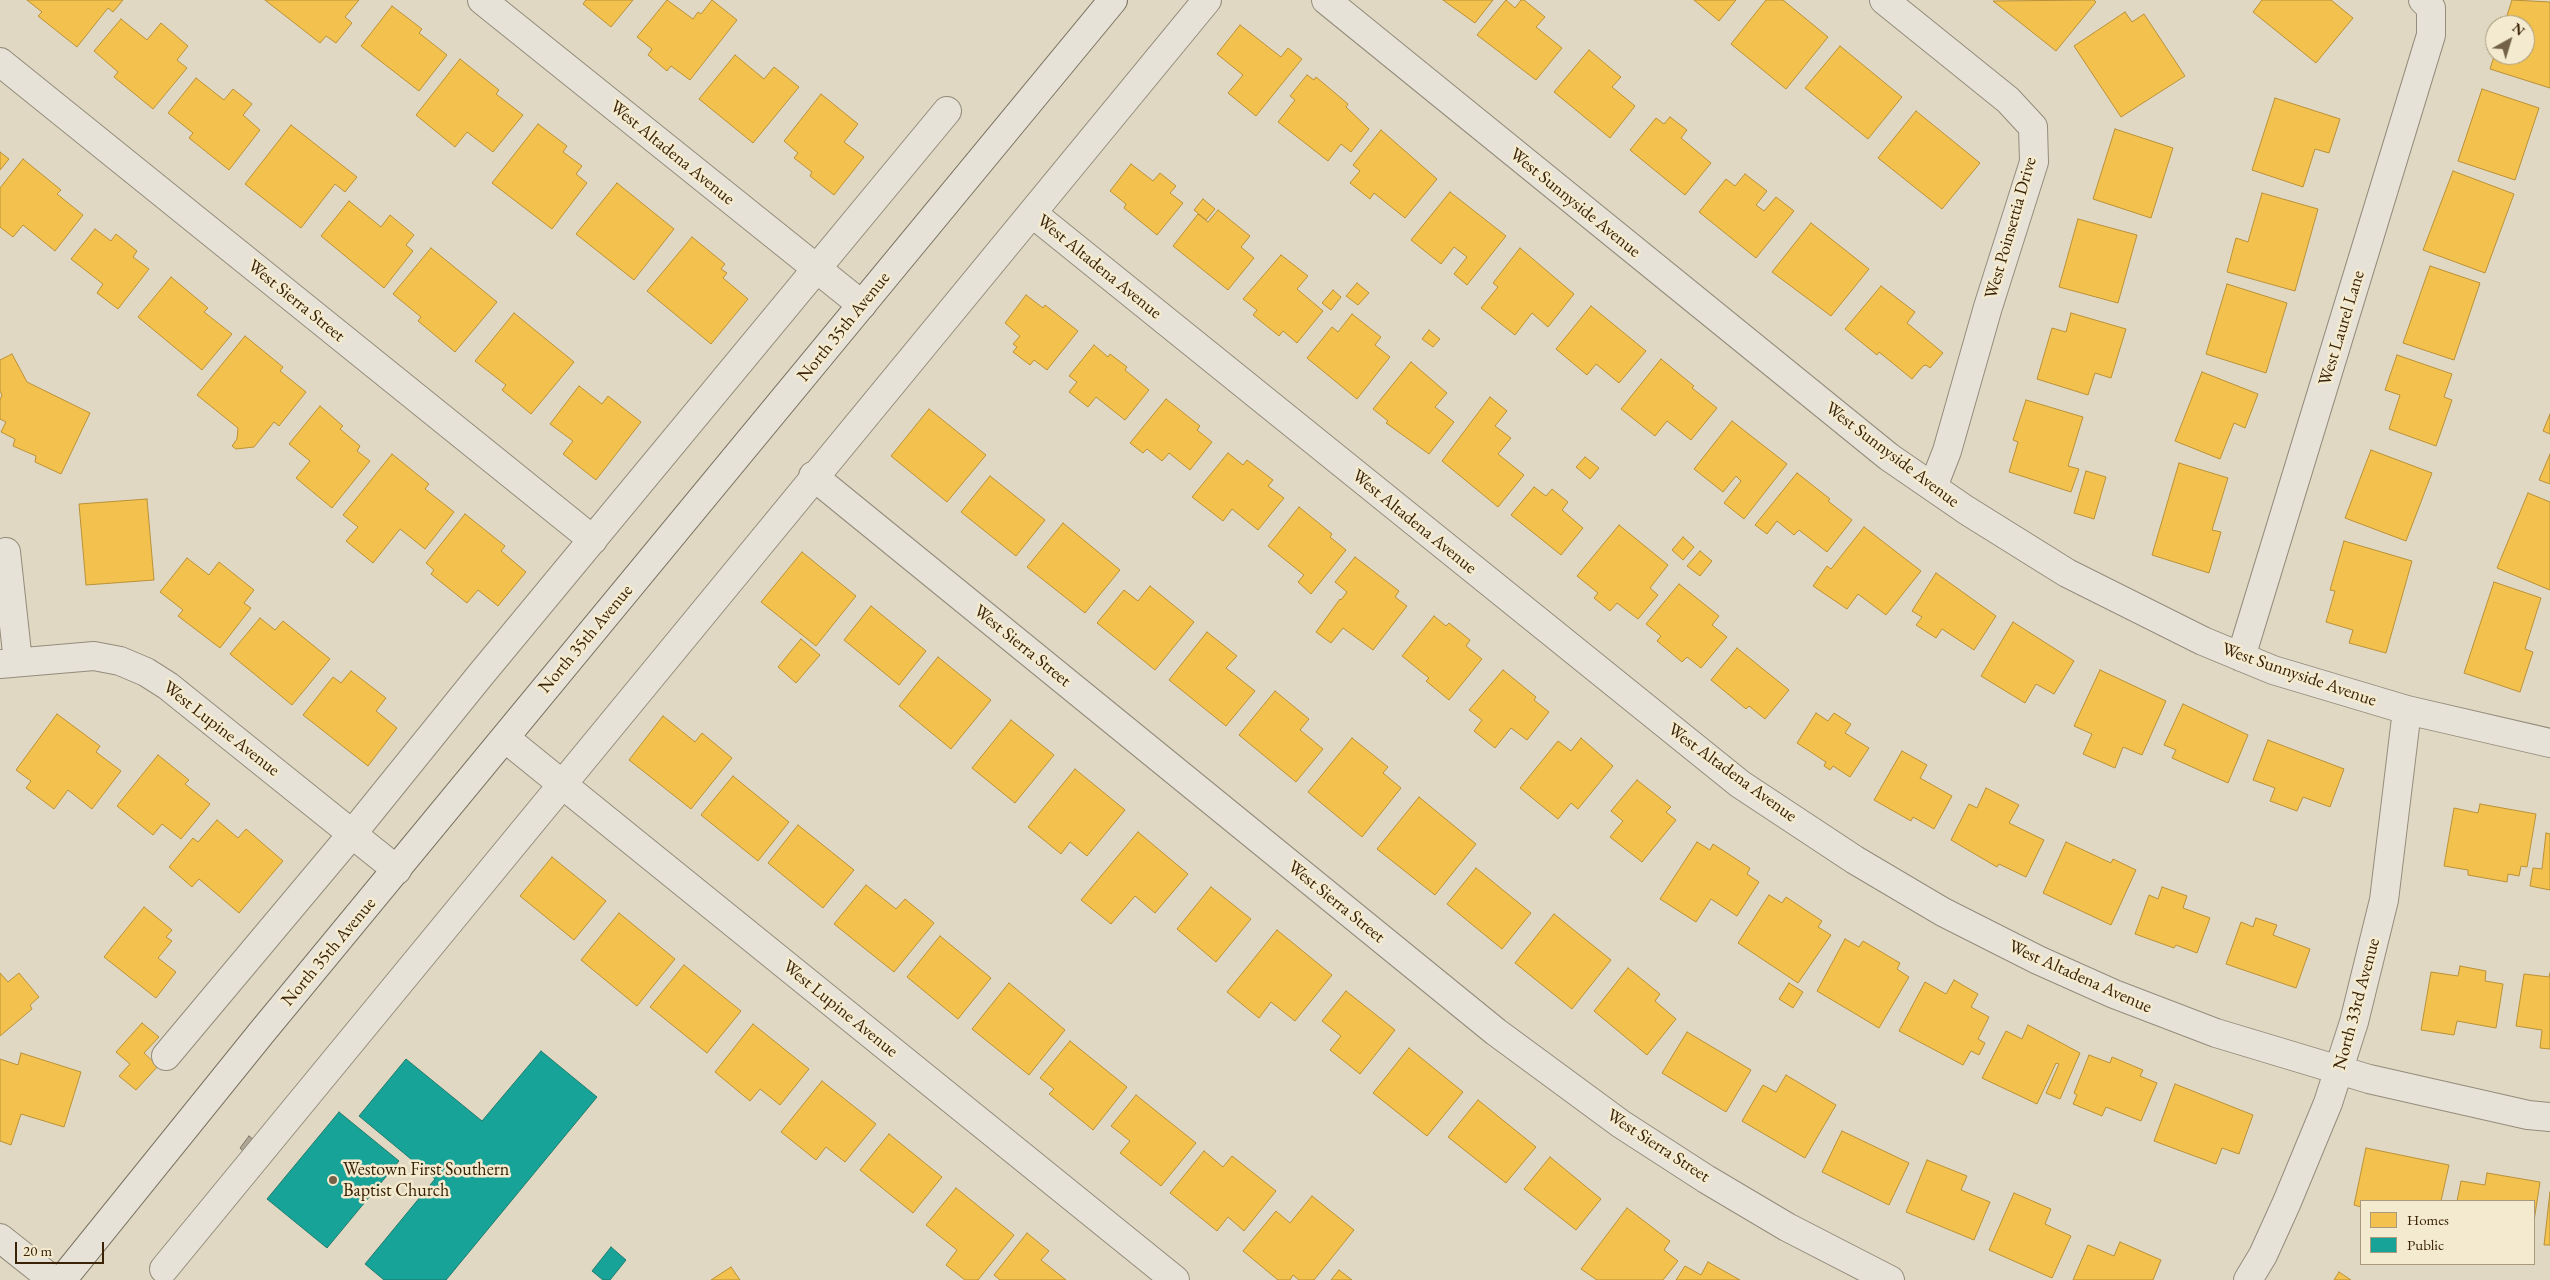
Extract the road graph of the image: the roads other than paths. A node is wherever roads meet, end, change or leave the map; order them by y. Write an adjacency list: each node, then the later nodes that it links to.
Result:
1 (482, 0): 10 (street, West Altadena Avenue)
2 (1113, 0): 11 (street, North 35th Avenue)
3 (1207, 0): 9 (street)
4 (1326, 0): 13 (street, West Sunnyside Avenue)
5 (1884, 0): 13 (street, West Poinsettia Drive)
6 (2423, 0): 16 (street, West Laurel Lane)
7 (0, 62): 14 (street, West Sierra Street)
8 (947, 111): 10 (street)
9 (1032, 212): 12 (street); 25 (street, West Altadena Avenue)
10 (816, 268): 11 (street, West Altadena Avenue); 14 (street)
11 (862, 305): 19 (street, North 35th Avenue)
12 (813, 476): 21 (street); 32 (street, West Sierra Street)
13 (1933, 487): 16 (street, West Sunnyside Avenue)
14 (593, 540): 22 (street)
15 (6, 552): 17 (street, West Lupine Avenue)
16 (2241, 657): 18 (street, West Sunnyside Avenue)
17 (9, 663): 22 (street, West Lupine Avenue)
18 (2407, 710): 20 (street, West Sunnyside Avenue); 25 (street, North 33rd Avenue)
19 (505, 738): 21 (street, West Lupine Avenue); 23 (street, North 35th Avenue)
20 (2550, 743)
21 (561, 784): 28 (street); 31 (street, West Lupine Avenue)
22 (352, 834): 23 (street, West Lupine Avenue); 24 (street)
23 (397, 870): 30 (street, North 35th Avenue)
24 (166, 1056)
25 (2339, 1071): 26 (street, West Altadena Avenue); 33 (street, North 33rd Avenue)
26 (2550, 1117)
27 (0, 1238): 29 (street)
28 (164, 1269)
29 (53, 1280)
30 (62, 1280)
31 (1175, 1280)
32 (1890, 1280)
33 (2248, 1280)

